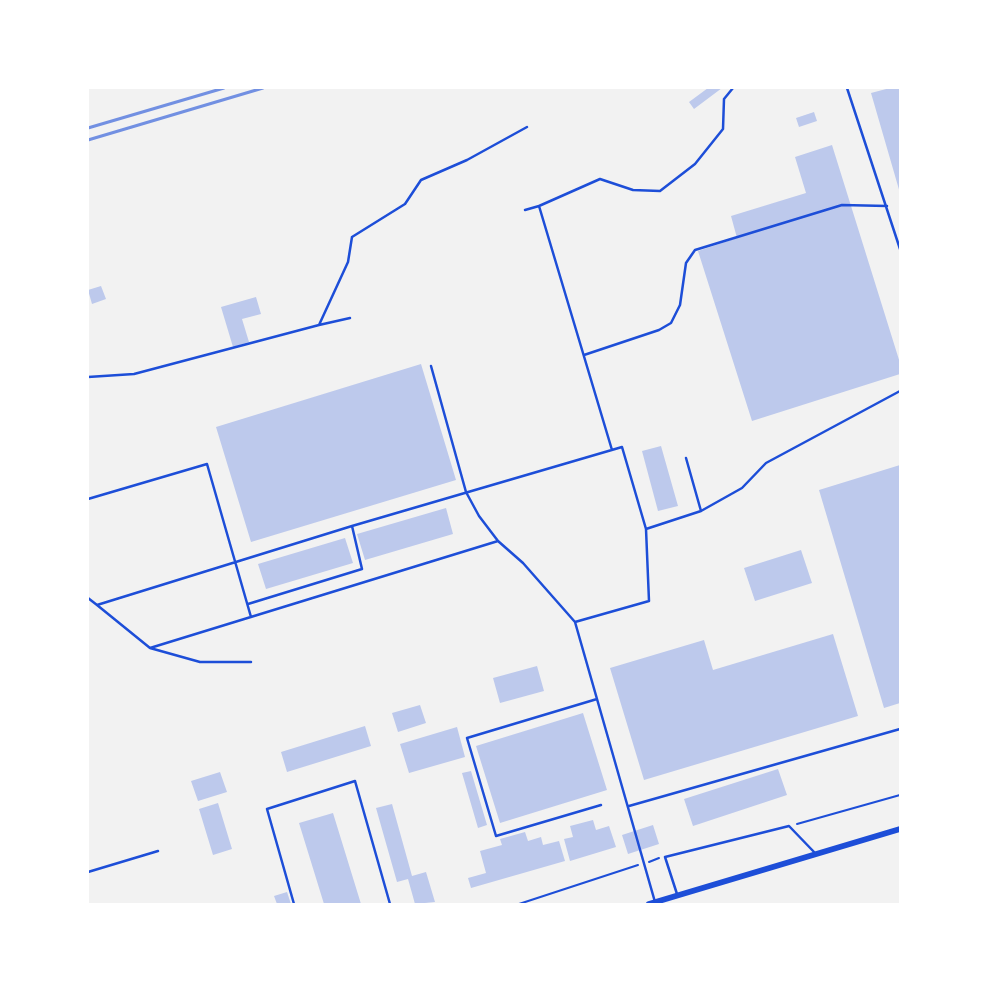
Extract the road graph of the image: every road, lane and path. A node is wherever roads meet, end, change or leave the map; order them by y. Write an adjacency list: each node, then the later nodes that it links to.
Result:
1 (733, 88): 4 (lane)
2 (847, 88): 5 (lane)
3 (527, 127): 9 (lane)
4 (539, 206): 6 (lane); 10 (lane)
5 (887, 206): 7 (lane); 10 (lane)
6 (526, 210)
7 (900, 249)
8 (350, 318): 9 (lane)
9 (319, 325): 12 (lane)
10 (584, 355): 14 (lane)
11 (431, 366): 16 (lane)
12 (88, 378)
13 (900, 390): 18 (lane)
14 (612, 450): 16 (lane); 20 (lane)
15 (686, 458): 18 (lane)
16 (466, 492): 19 (lane); 21 (lane)
17 (88, 499): 22 (lane)
18 (701, 510): 20 (lane)
19 (352, 526): 22 (lane); 24 (lane)
20 (646, 529): 27 (lane)
21 (498, 542): 26 (lane); 27 (lane)
22 (234, 562): 24 (lane); 25 (lane)
23 (88, 598): 25 (lane)
24 (248, 604): 26 (lane)
25 (97, 605): 28 (lane)
26 (251, 617): 28 (lane)
27 (576, 622): 30 (lane)
28 (150, 648): 29 (lane)
29 (251, 662)
30 (598, 699): 33 (lane); 34 (lane)
31 (900, 729): 34 (lane)
32 (900, 795): 35 (path)
33 (601, 805)
34 (628, 806): 40 (lane)
35 (789, 826): 38 (lane); 39 (lane)
36 (900, 829): 38 (street)
37 (158, 851): 41 (lane)
38 (816, 854): 42 (street)
39 (665, 856): 40 (path); 42 (lane)
40 (644, 863): 45 (path); 46 (lane)
41 (88, 872)
42 (677, 896): 46 (street)
43 (294, 904): 44 (lane)
44 (390, 904)
45 (519, 904)
46 (652, 904)

